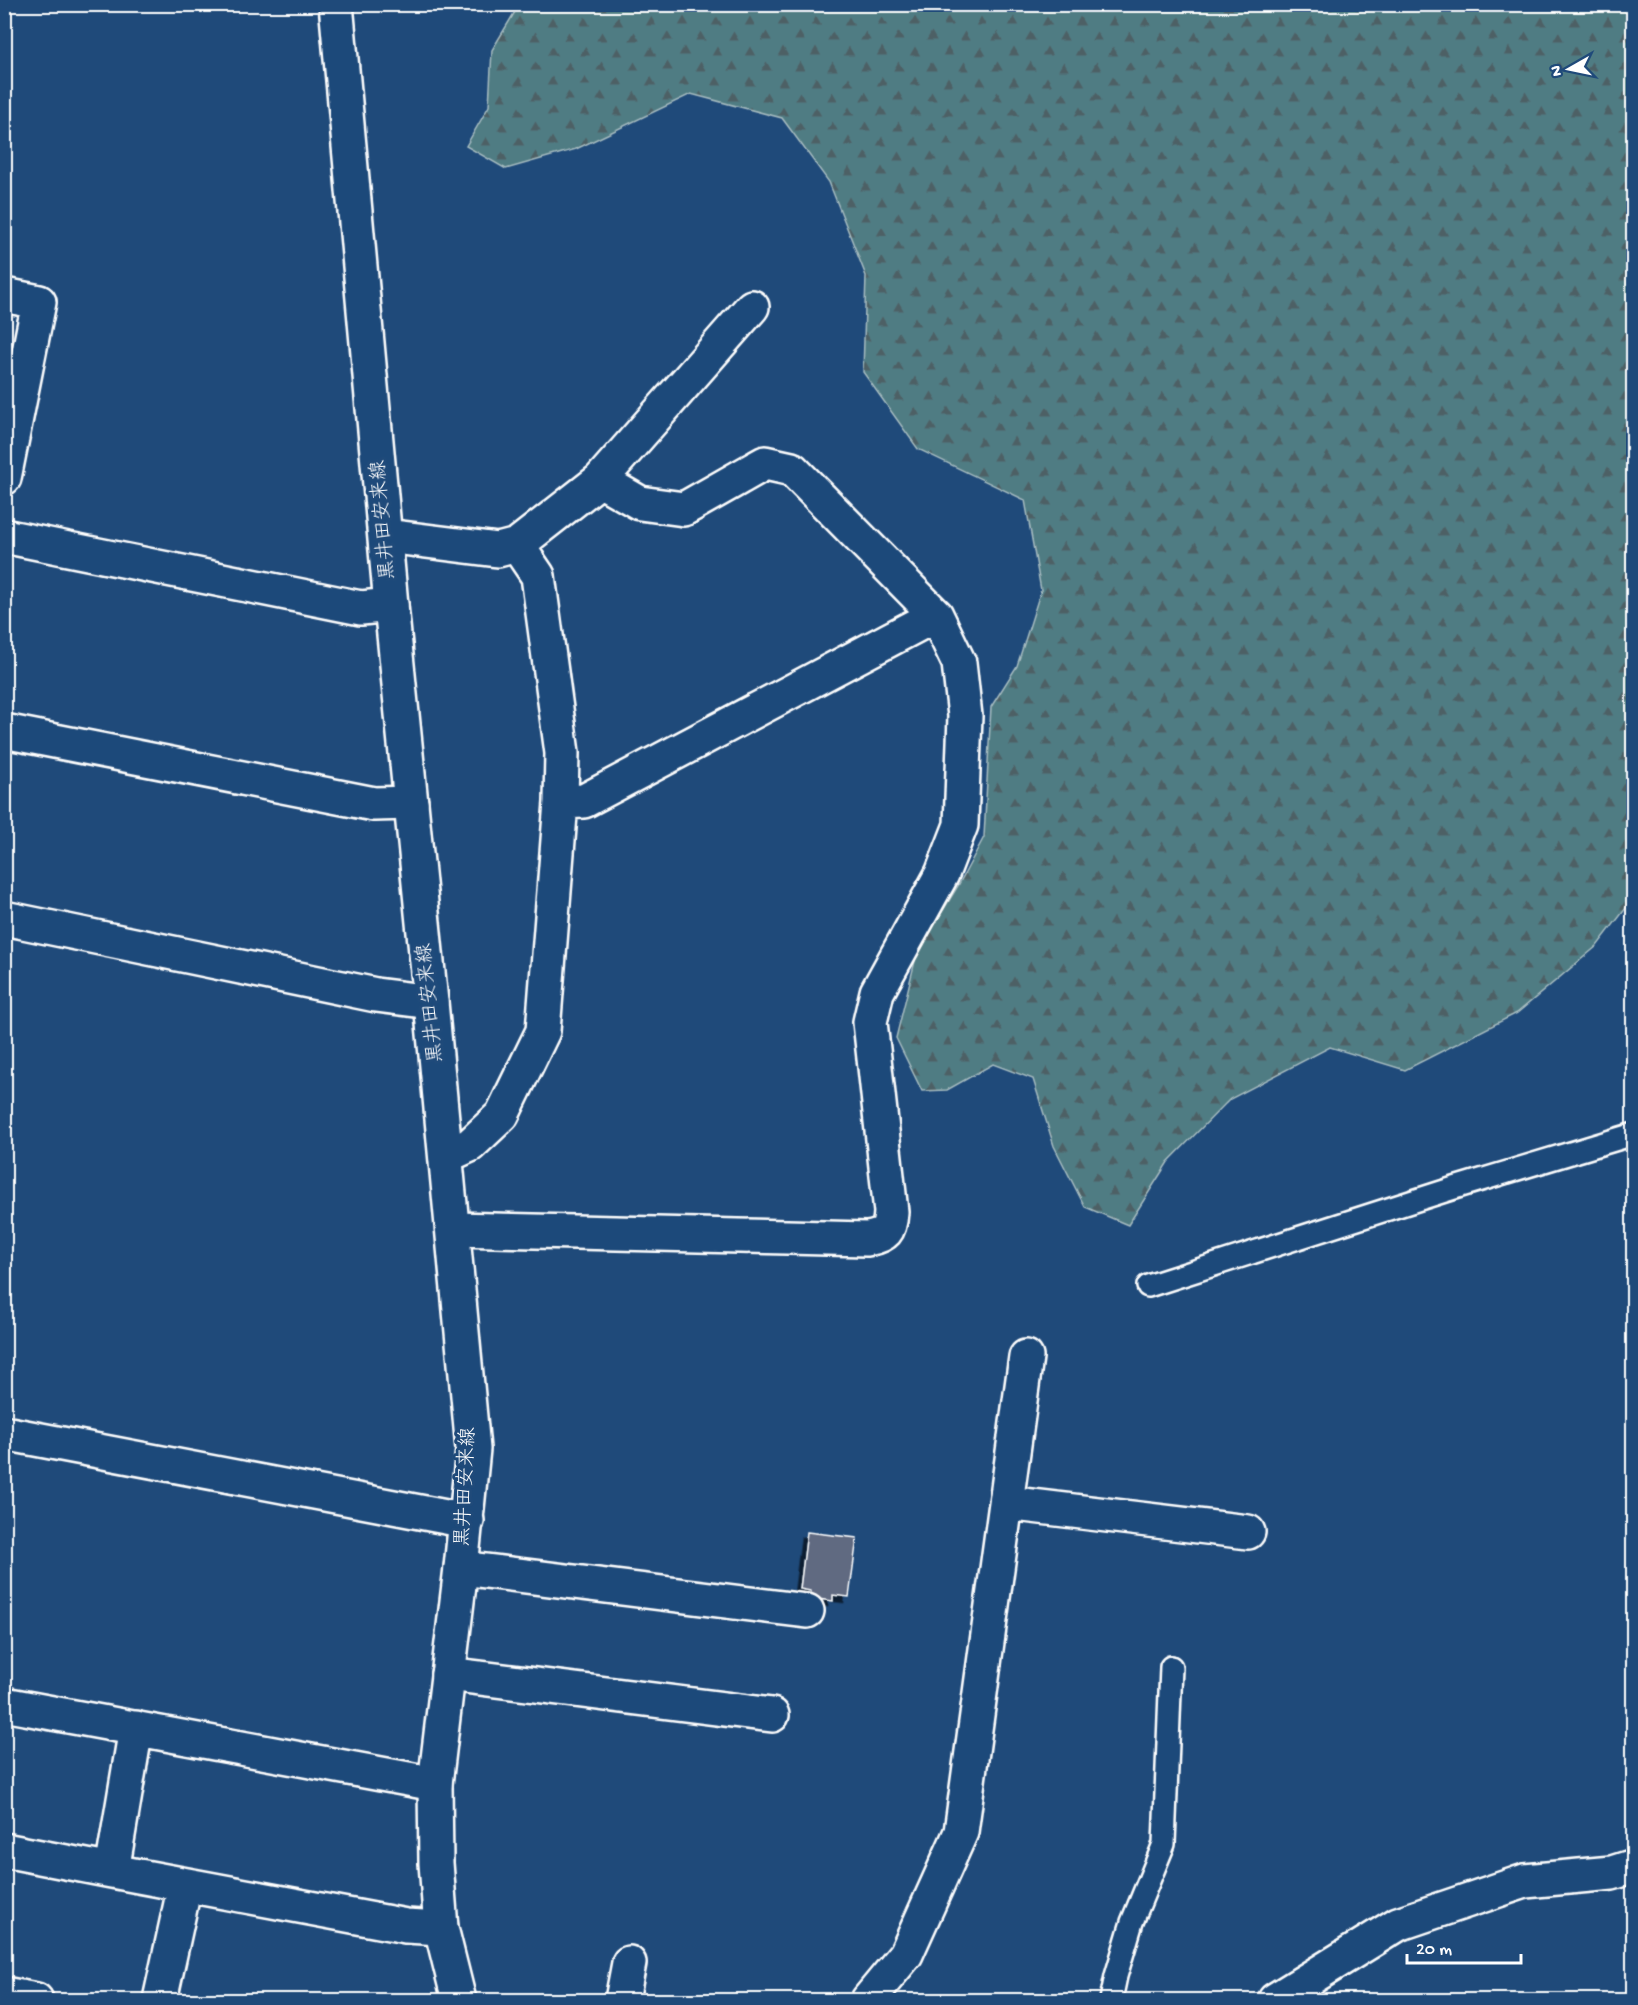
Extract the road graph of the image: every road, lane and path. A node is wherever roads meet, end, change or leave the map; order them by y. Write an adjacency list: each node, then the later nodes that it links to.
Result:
1 (336, 4): 7 (street, 黒井田安来線)
2 (4, 295): 4 (street)
3 (752, 307): 5 (street)
4 (4, 478)
5 (600, 480): 8 (street); 10 (street)
6 (4, 536): 9 (street)
7 (386, 536): 8 (street); 9 (street, 黒井田安来線)
8 (517, 545): 13 (street)
9 (391, 605): 12 (street, 黒井田安来線)
10 (936, 615): 13 (street); 18 (street)
11 (4, 731): 12 (street)
12 (411, 802): 15 (street, 黒井田安来線)
13 (561, 802): 17 (street)
14 (4, 918): 15 (street)
15 (431, 1002): 17 (street, 黒井田安来線)
16 (1634, 1134): 19 (lane)
17 (446, 1156): 18 (street, 黒井田安来線)
18 (453, 1229): 23 (street, 黒井田安来線)
19 (1148, 1286)
20 (1026, 1357): 22 (street)
21 (4, 1433): 23 (street)
22 (1007, 1503): 24 (street); 44 (street)
23 (467, 1521): 25 (street, 黒井田安来線)
24 (1248, 1532)
25 (462, 1568): 26 (street); 28 (street, 黒井田安来線)
26 (807, 1611)
27 (1171, 1667): 45 (lane)
28 (448, 1674): 30 (street); 32 (street, 黒井田安来線)
29 (4, 1704): 31 (street)
30 (772, 1715)
31 (136, 1728): 32 (street); 35 (street)
32 (435, 1784): 37 (street, 黒井田安来線)
33 (4, 1850): 35 (street)
34 (1634, 1866): 46 (street)
35 (111, 1870): 36 (street)
36 (185, 1885): 37 (street); 41 (street)
37 (441, 1928): 42 (street, 黒井田安来線)
38 (629, 1963): 43 (street)
39 (4, 1994): 40 (street)
40 (36, 2001)
41 (160, 2001)
42 (459, 2001)
43 (622, 2001)
44 (868, 2001)
45 (1111, 2001)
46 (1275, 2001)

